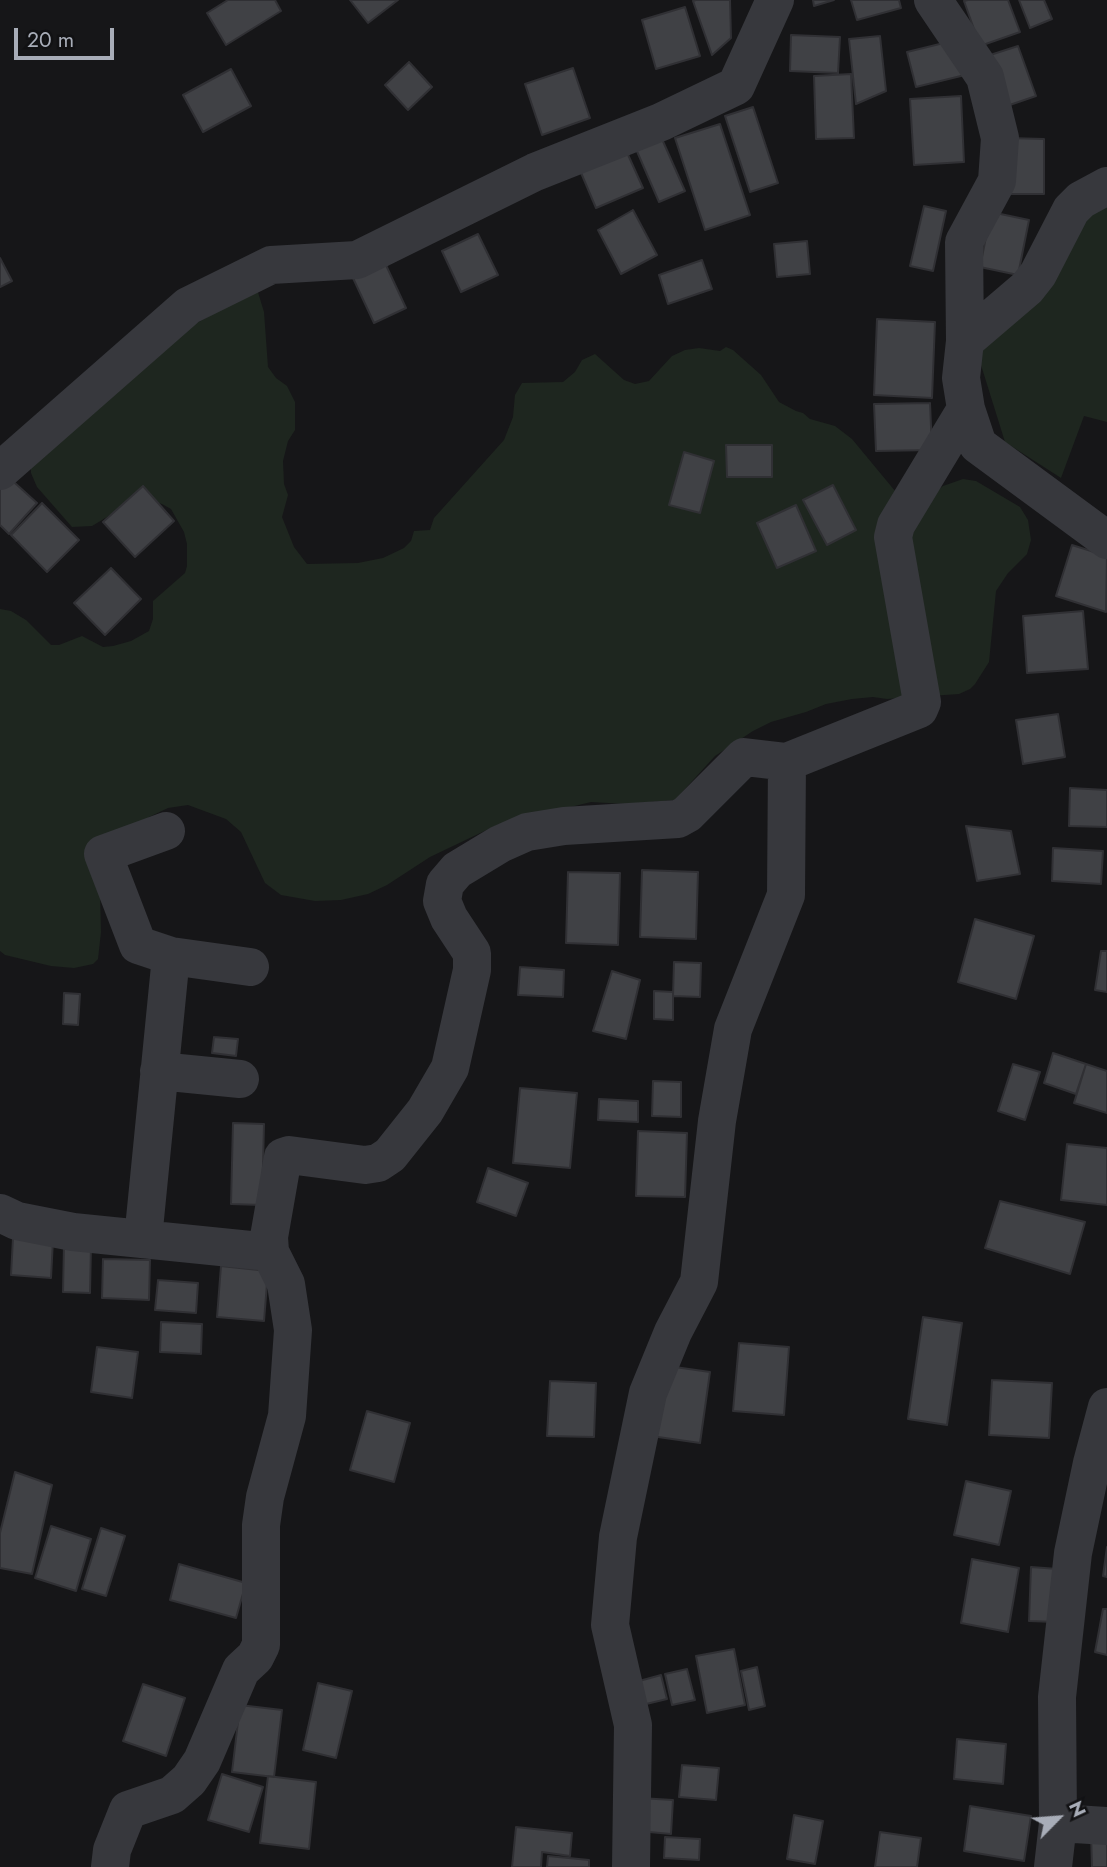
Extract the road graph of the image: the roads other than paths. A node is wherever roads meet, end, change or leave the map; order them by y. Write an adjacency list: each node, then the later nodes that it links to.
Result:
1 (775, 0): 6 (street)
2 (933, 0): 4 (street)
3 (1107, 186): 4 (street)
4 (965, 341): 5 (street)
5 (966, 408): 7 (street); 8 (street)
6 (0, 471)
7 (1107, 540)
8 (788, 762): 16 (street); 21 (street)
9 (166, 831): 10 (street)
10 (171, 956): 11 (street); 12 (street)
11 (250, 967)
12 (159, 1071): 13 (street); 15 (street)
13 (240, 1079)
14 (0, 1213): 15 (street)
15 (143, 1239): 16 (street)
16 (270, 1252): 20 (street)
17 (1107, 1407): 18 (street)
18 (1058, 1823): 19 (street); 22 (street)
19 (1107, 1826)
20 (110, 1867)
21 (631, 1867)
22 (1053, 1867)

